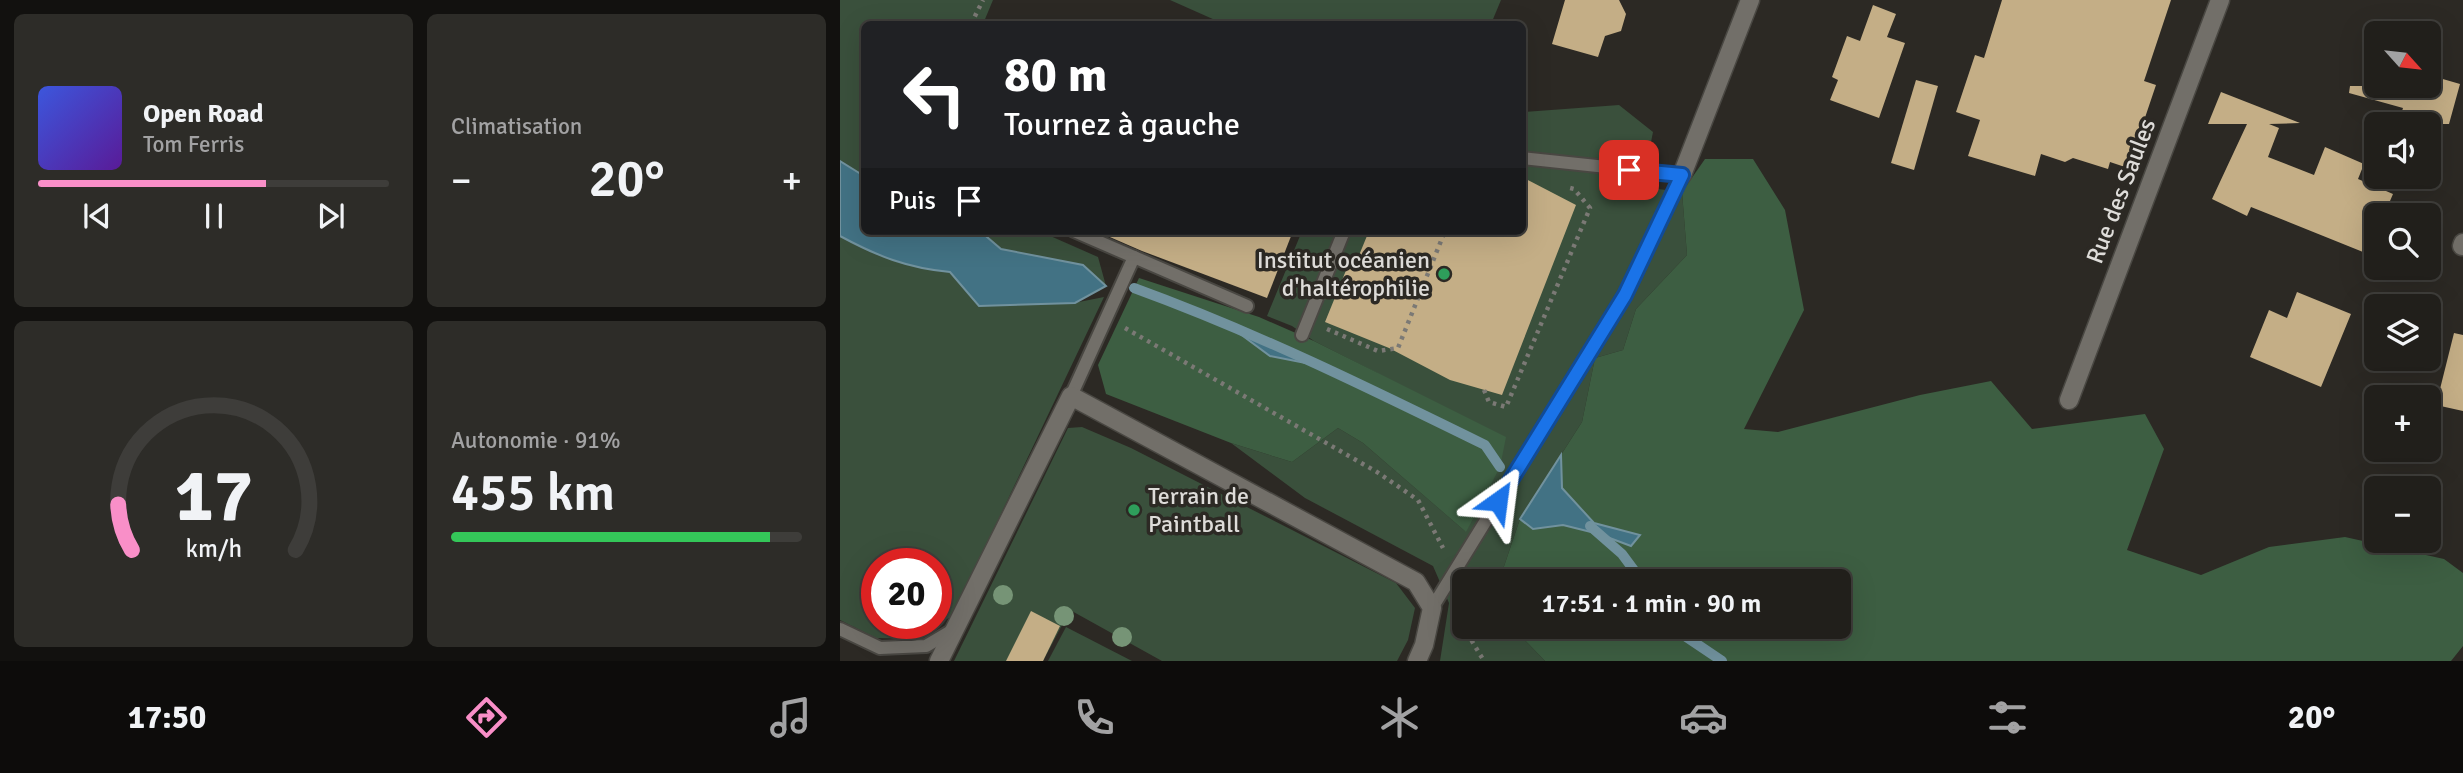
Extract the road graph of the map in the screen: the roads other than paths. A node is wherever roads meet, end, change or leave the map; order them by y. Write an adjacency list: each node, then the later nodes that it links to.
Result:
1 (1750, 0): 4 (street)
2 (2220, 0): 11 (street, Rue des Saules)
3 (1526, 159): 4 (lane)
4 (1682, 175): 12 (lane)
5 (1083, 235): 7 (lane)
6 (1342, 235): 9 (lane)
7 (1134, 257): 8 (lane); 10 (lane)
8 (1247, 306)
9 (1302, 335)
10 (1071, 397): 12 (street); 14 (street)
11 (2069, 400)
12 (1432, 608): 16 (street)
13 (840, 629): 14 (lane)
14 (956, 629): 15 (street)
15 (939, 661)
16 (1417, 661)

